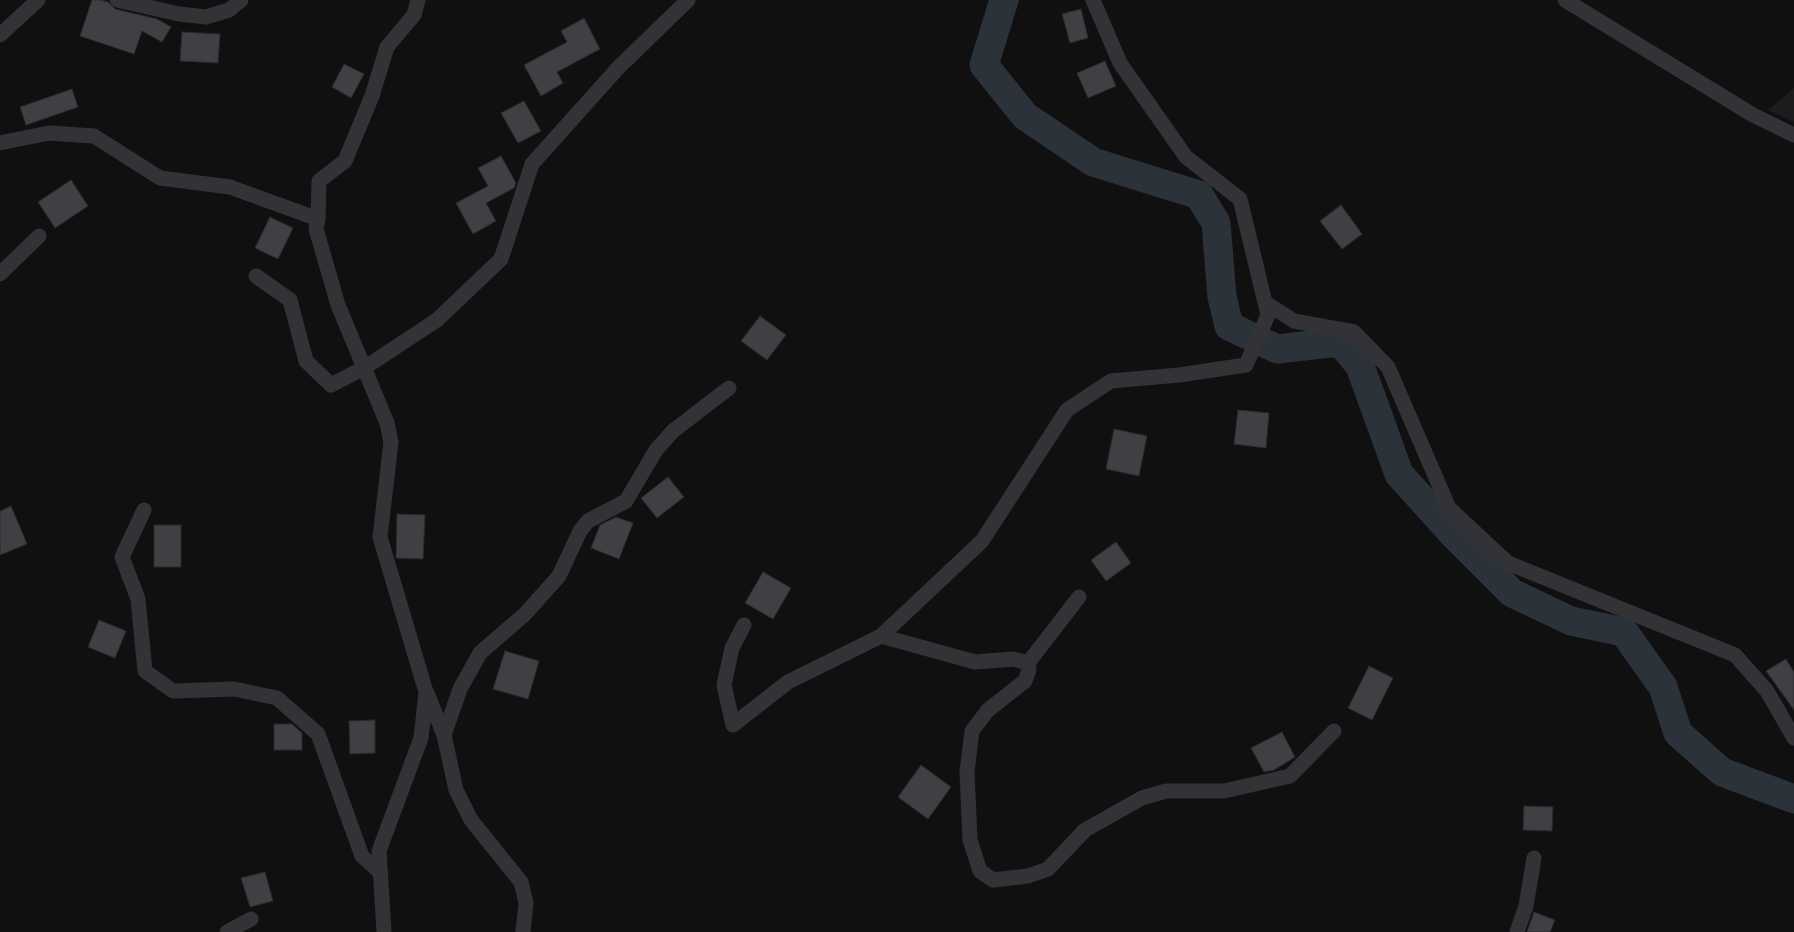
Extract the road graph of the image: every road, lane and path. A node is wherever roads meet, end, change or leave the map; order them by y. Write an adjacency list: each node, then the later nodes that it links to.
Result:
1 (38, 0): 8 (street)
2 (117, 0): 3 (street)
3 (241, 0)
4 (418, 0): 11 (street)
5 (688, 0): 16 (street)
6 (1093, 0): 15 (street)
7 (1565, 0): 9 (street)
8 (0, 35)
9 (1794, 135)
10 (0, 143): 11 (street)
11 (318, 219): 16 (street)
12 (39, 236): 13 (street)
13 (0, 274)
14 (256, 276): 16 (street)
15 (1267, 309): 21 (street); 26 (street)
16 (364, 368): 23 (street)
17 (729, 388): 25 (street)
18 (144, 510): 28 (street)
19 (1079, 597): 22 (street)
20 (744, 625): 21 (street)
21 (880, 636): 22 (street)
22 (1028, 663): 24 (street)
23 (426, 692): 25 (street); 28 (street)
24 (1334, 731)
25 (444, 735): 32 (street)
26 (1794, 738)
27 (1534, 858): 33 (street)
28 (380, 873): 30 (street)
29 (252, 919): 31 (street)
30 (383, 931)
31 (227, 932)
32 (523, 932)
33 (1517, 932)

